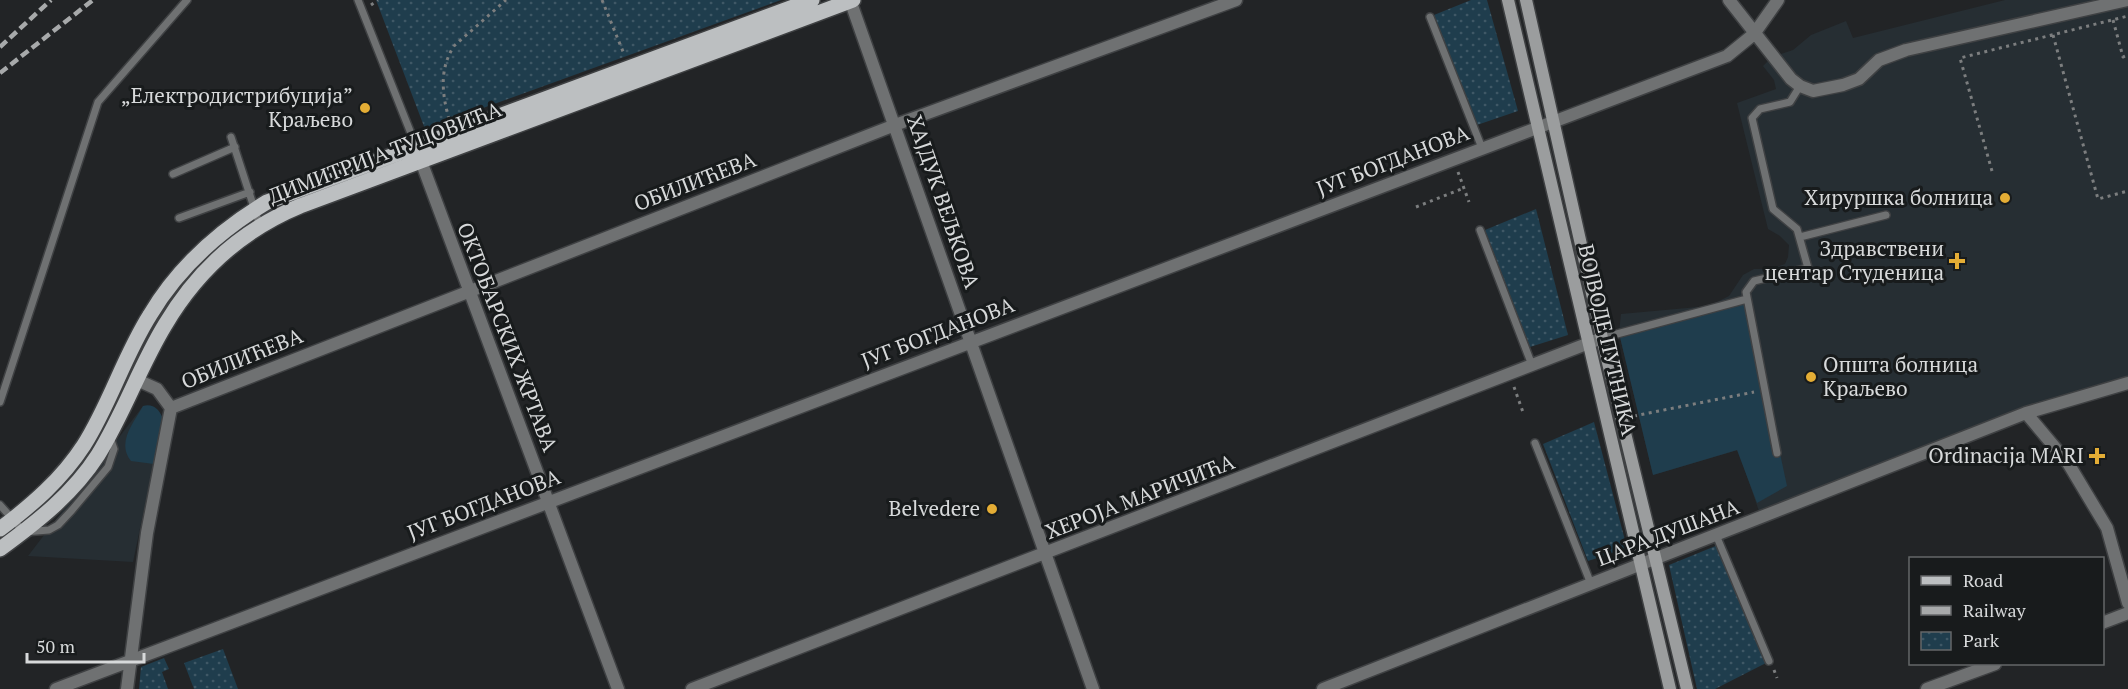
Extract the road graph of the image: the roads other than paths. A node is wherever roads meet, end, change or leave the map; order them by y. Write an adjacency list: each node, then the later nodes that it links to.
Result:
1 (187, 0): 38 (lane)
2 (358, 0): 18 (lane, ОКТОБАРСКИХ ЖРТАВА)
3 (812, 0): 18 (main road, ДИМИТРИЈА ТУЦОВИЋА)
4 (851, 0): 15 (street, ХАЈДУК ВЕЉКОВА); 21 (main road, ДИМИТРИЈА ТУЦОВИЋА)
5 (1236, 0): 15 (street, ОБИЛИЋЕВА)
6 (1508, 0): 16 (main road, ВОЈВОДЕ ПУТНИКА)
7 (1526, 0): 14 (main road, ВОЈВОДЕ ПУТНИКА)
8 (1729, 0): 12 (street)
9 (1778, 0): 12 (street, ЈУГ БОГДАНОВА)
10 (2127, 0): 13 (street)
11 (1430, 17): 20 (lane)
12 (1754, 33): 13 (street); 14 (street, ЈУГ БОГДАНОВА)
13 (1800, 86): 29 (lane)
14 (1553, 122): 16 (street, ЈУГ БОГДАНОВА); 32 (main road, ВОЈВОДЕ ПУТНИКА)
15 (895, 125): 30 (street, ОБИЛИЋЕВА); 33 (street, ХАЈДУК ВЕЉКОВА)
16 (1538, 127): 20 (street, ЈУГ БОГДАНОВА); 34 (main road, ВОЈВОДЕ ПУТНИКА)
17 (231, 137): 19 (lane)
18 (416, 146): 21 (street, ОКТОБАРСКИХ ЖРТАВА); 24 (main road, ДИМИТРИЈА ТУЦОВИЋА)
19 (235, 147): 22 (lane); 23 (lane)
20 (1482, 148): 33 (street, ЈУГ БОГДАНОВА)
21 (420, 161): 27 (main road, ДИМИТРИЈА ТУЦОВИЋА); 30 (street, ОКТОБАРСКИХ ЖРТАВА)
22 (173, 174)
23 (250, 192): 24 (lane); 26 (lane)
24 (256, 209): 27 (lane); 45 (main road, ДИМИТРИЈА ТУЦОВИЋА)
25 (1886, 215): 29 (lane)
26 (179, 218)
27 (260, 226): 36 (main road, ДИМИТРИЈА ТУЦОВИЋА)
28 (1480, 230): 35 (lane)
29 (1800, 237): 31 (lane)
30 (467, 291): 39 (street, ОБИЛИЋЕВА); 43 (street, ОКТОБАРСКИХ ЖРТАВА)
31 (1747, 299): 32 (lane); 42 (lane)
32 (1602, 338): 34 (street, ХЕРОЈА МАРИЧИЋА); 50 (main road, ВОЈВОДЕ ПУТНИКА)
33 (971, 341): 43 (street, ЈУГ БОГДАНОВА); 49 (street, ХАЈДУК ВЕЉКОВА)
34 (1587, 344): 35 (street, ХЕРОЈА МАРИЧИЋА); 51 (main road, ВОЈВОДЕ ПУТНИКА)
35 (1532, 365): 49 (street, ХЕРОЈА МАРИЧИЋА)
36 (137, 380): 39 (street); 46 (main road, ДИМИТРИЈА ТУЦОВИЋА)
37 (2128, 383): 40 (street, ЦАРА ДУШАНА)
38 (0, 402)
39 (171, 408): 56 (street)
40 (2026, 413): 47 (street, ЦАРА ДУШАНА); 53 (street)
41 (1535, 443): 52 (lane)
42 (1777, 453)
43 (548, 502): 56 (street, ЈУГ БОГДАНОВА); 61 (street, ОКТОБАРСКИХ ЖРТАВА)
44 (0, 506): 45 (lane)
45 (5, 525): 46 (lane)
46 (24, 532): 48 (main road, ДИМИТРИЈА ТУЦОВИЋА)
47 (1716, 535): 50 (street, ЦАРА ДУШАНА); 57 (lane)
48 (0, 549)
49 (1046, 554): 62 (street, ХЕРОЈА МАРИЧИЋА); 63 (street, ХАЈДУК ВЕЉКОВА)
50 (1654, 559): 51 (street, ЦАРА ДУШАНА); 66 (main road, ВОЈВОДЕ ПУТНИКА)
51 (1640, 565): 52 (street, ЦАРА ДУШАНА); 65 (main road, ВОЈВОДЕ ПУТНИКА)
52 (1591, 584): 64 (street, ЦАРА ДУШАНА)
53 (2128, 603)
54 (2128, 613): 55 (street)
55 (2104, 623)
56 (130, 660): 59 (street); 60 (street)
57 (1769, 661)
58 (1990, 665): 67 (street)
59 (56, 689)
60 (127, 689)
61 (618, 689)
62 (692, 689)
63 (1093, 689)
64 (1323, 689)
65 (1670, 689)
66 (1687, 689)
67 (1927, 689)

